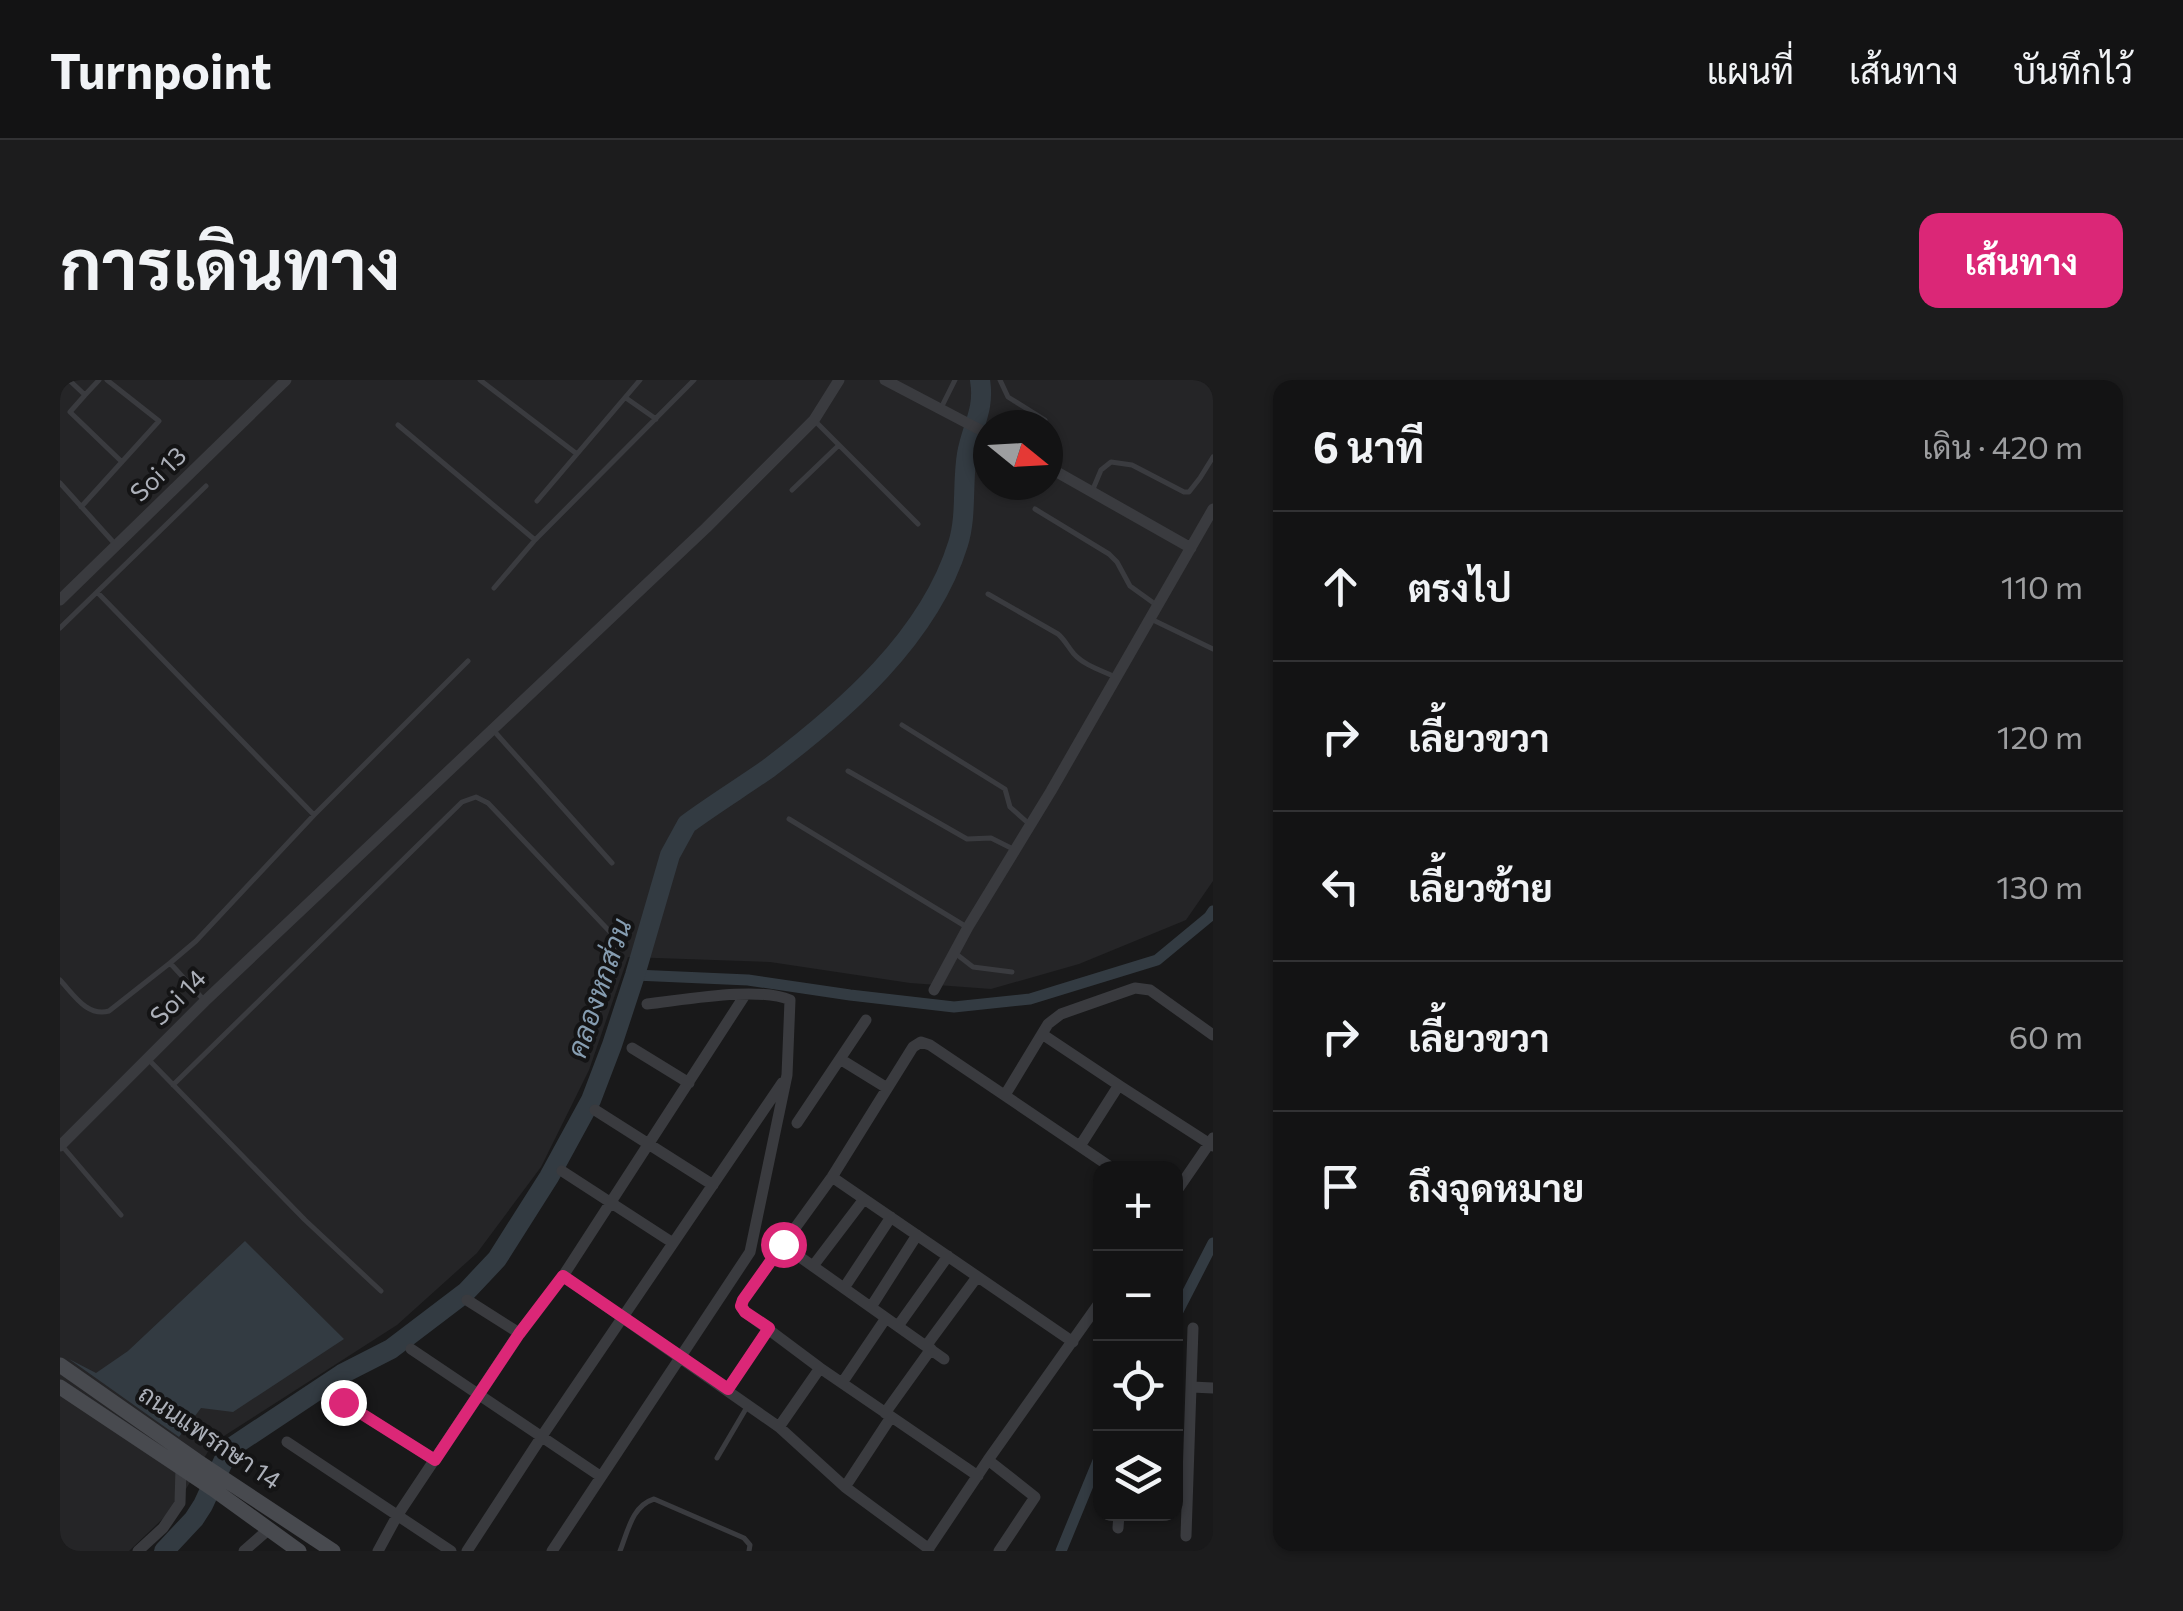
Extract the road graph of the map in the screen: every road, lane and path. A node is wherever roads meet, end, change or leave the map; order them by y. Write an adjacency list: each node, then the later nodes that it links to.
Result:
1 (69, 380): 12 (lane)
2 (100, 380): 12 (lane)
3 (107, 380): 23 (lane)
4 (286, 380): 35 (street, Soi 13)
5 (480, 380): 21 (lane)
6 (640, 380): 13 (lane)
7 (694, 380): 16 (lane)
8 (839, 380): 17 (street, Soi 14)
9 (885, 380): 14 (street)
10 (955, 380): 14 (lane)
11 (1000, 380): 15 (lane)
12 (85, 396): 23 (lane)
13 (626, 398): 16 (lane); 21 (lane)
14 (944, 410): 19 (street)
15 (1028, 410)
16 (656, 419): 34 (lane)
17 (814, 420): 20 (lane); 48 (street, Soi 14)
18 (398, 425): 34 (lane)
19 (973, 426)
20 (838, 445): 27 (lane); 33 (lane)
21 (577, 454): 29 (lane)
22 (1213, 457): 28 (lane)
23 (122, 462): 30 (lane)
24 (1063, 476): 28 (street)
25 (60, 483): 30 (lane)
26 (206, 486): 38 (lane)
27 (792, 490)
28 (1092, 492): 36 (street)
29 (537, 501)
30 (82, 507): 35 (lane)
31 (1035, 509): 41 (lane)
32 (1213, 509): 36 (street)
33 (918, 524)
34 (536, 540): 37 (lane)
35 (117, 546): 40 (street, Soi 13)
36 (1190, 548): 41 (street)
37 (494, 588)
38 (97, 592): 43 (lane); 50 (lane)
39 (988, 594): 46 (lane)
40 (60, 600)
41 (1158, 605): 42 (street)
42 (1150, 618): 44 (lane); 46 (street)
43 (60, 628)
44 (1213, 649)
45 (468, 662): 50 (lane)
46 (1116, 678): 52 (street)
47 (902, 725): 52 (lane)
48 (492, 729): 54 (lane); 62 (street, Soi 14)
49 (848, 770): 53 (lane)
50 (314, 814): 57 (lane)
51 (789, 819): 55 (lane)
52 (1030, 826): 53 (street)
53 (1016, 850): 55 (street)
54 (612, 863)
55 (968, 927): 56 (street)
56 (956, 952): 58 (lane); 60 (street)
57 (170, 963): 59 (lane); 62 (lane)
58 (1012, 972)
59 (60, 980)
60 (934, 990)
61 (745, 994): 63 (street); 71 (street); 72 (street)
62 (204, 1001): 69 (street, Soi 14)
63 (647, 1004)
64 (866, 1020): 70 (street)
65 (596, 1021): 73 (lane)
66 (1042, 1034): 67 (street); 74 (street); 76 (street)
67 (1213, 1035)
68 (632, 1048): 72 (street)
69 (148, 1059): 73 (lane); 80 (street, Soi 14)
70 (840, 1059): 75 (street); 78 (street)
71 (787, 1075): 87 (street); 113 (street)
72 (689, 1083): 81 (street)
73 (173, 1085): 100 (lane)
74 (1120, 1086): 79 (street); 82 (street)
75 (887, 1088): 76 (street); 85 (street)
76 (1005, 1095): 82 (street)
77 (595, 1110): 81 (street)
78 (797, 1123)
79 (1212, 1142): 86 (street)
80 (60, 1145): 90 (lane)
81 (650, 1145): 87 (street); 89 (street)
82 (1080, 1146): 83 (street)
83 (1102, 1161)
84 (562, 1171): 89 (street)
85 (832, 1177): 88 (street); 94 (street)
86 (1183, 1182)
87 (713, 1185): 93 (street)
88 (864, 1199): 91 (street); 96 (street)
89 (612, 1204): 93 (street); 97 (street)
90 (121, 1215)
91 (890, 1217): 92 (street); 99 (street)
92 (917, 1236): 95 (street); 102 (street)
93 (673, 1243): 104 (street)
94 (783, 1244): 96 (street); 107 (street)
95 (948, 1256): 98 (street); 106 (street)
96 (813, 1266): 99 (street)
97 (563, 1276): 104 (street); 109 (street)
98 (977, 1276): 110 (street); 111 (street)
99 (844, 1288): 102 (street)
100 (381, 1290)
101 (466, 1300): 109 (street)
102 (871, 1307): 105 (street)
103 (1093, 1312): 110 (street)
104 (623, 1316): 113 (street); 127 (street)
105 (886, 1318): 106 (street); 117 (street)
106 (898, 1326): 111 (street)
107 (769, 1328): 116 (street); 121 (street)
108 (1193, 1328): 118 (street)
109 (519, 1334): 122 (street)
110 (1073, 1342): 132 (street)
111 (928, 1347): 114 (street); 125 (street)
112 (411, 1350): 122 (street)
113 (680, 1357): 121 (street); 134 (street)
114 (944, 1358)
115 (60, 1365): 133 (main road, ถนนแพรกษา 14)
116 (820, 1368): 117 (street); 126 (street)
117 (842, 1383): 125 (street)
118 (1192, 1386): 120 (street); 130 (street)
119 (60, 1387): 133 (main road, ถนนแพรกษา 14)
120 (1213, 1388)
121 (728, 1389): 124 (street)
122 (478, 1395): 127 (street); 131 (street)
123 (343, 1402): 131 (street)
124 (748, 1404): 126 (street); 129 (lane)
125 (888, 1415): 135 (street); 137 (street)
126 (780, 1427): 137 (street)
127 (542, 1436): 134 (street); 150 (street)
128 (287, 1442): 138 (street)
129 (717, 1458)
130 (1183, 1458)
131 (435, 1460): 138 (street)
132 (988, 1460): 135 (street); 154 (street)
133 (190, 1468): 141 (main road, ถนนแพรกษา 14); 144 (street); 147 (main road, ถนนแพรกษา 14)
134 (600, 1476): 151 (street)
135 (978, 1476): 143 (street)
136 (1183, 1484): 142 (street)
137 (845, 1487): 143 (street)
138 (397, 1516): 148 (street); 149 (street)
139 (1118, 1521): 140 (street)
140 (1118, 1528)
141 (269, 1530): 145 (street); 146 (main road, ถนนแพรกษา 14)
142 (1186, 1536)
143 (928, 1550)
144 (138, 1551)
145 (244, 1551)
146 (299, 1551)
147 (332, 1551)
148 (378, 1551)
149 (451, 1551)
150 (467, 1551)
151 (552, 1551)
152 (620, 1551): 153 (lane)
153 (749, 1551)
154 (999, 1551)

